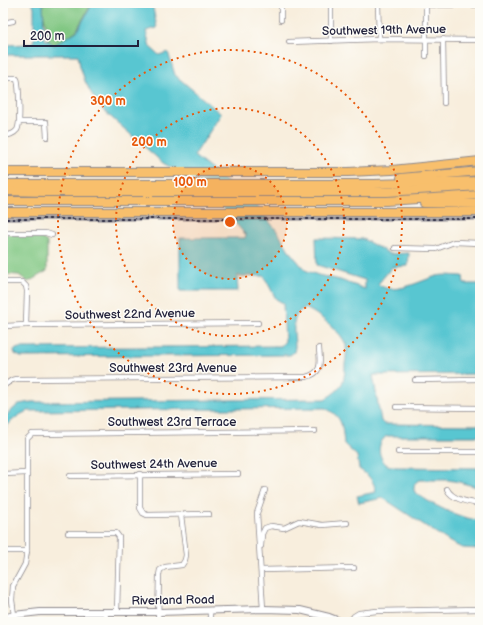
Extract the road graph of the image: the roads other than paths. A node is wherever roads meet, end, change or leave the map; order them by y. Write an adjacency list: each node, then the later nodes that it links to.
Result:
1 (281, 3): 6 (street)
2 (331, 3): 13 (street)
3 (378, 3): 10 (street)
4 (426, 4): 5 (street); 9 (street)
5 (480, 5)
6 (281, 20)
7 (13, 21): 8 (street)
8 (3, 23)
9 (427, 39): 10 (street, Southwest 19th Avenue); 11 (street, Southwest 19th Avenue); 15 (street)
10 (379, 40): 13 (street, Southwest 19th Avenue)
11 (443, 40): 12 (street, Southwest 19th Avenue); 17 (street)
12 (480, 40)
13 (331, 41): 14 (street, Southwest 19th Avenue)
14 (289, 42)
15 (426, 56)
16 (3, 78): 18 (street)
17 (444, 103)
18 (20, 122): 19 (street); 20 (street)
19 (3, 135)
20 (47, 137)
21 (480, 161): 22 (highway)
22 (3, 172)
23 (480, 172): 27 (highway)
24 (480, 181): 27 (highway)
25 (3, 184): 27 (highway)
26 (480, 186): 27 (highway)
27 (387, 190): 28 (highway); 29 (highway); 31 (highway); 33 (highway)
28 (3, 191)
29 (480, 194): 33 (highway)
30 (3, 196): 31 (highway)
31 (48, 199): 32 (highway)
32 (3, 200)
33 (397, 200): 34 (highway)
34 (480, 204)
35 (3, 212): 36 (highway)
36 (480, 212)
37 (3, 233): 38 (street)
38 (52, 235)
39 (480, 243): 40 (street)
40 (395, 248)
41 (3, 282): 43 (street)
42 (258, 323): 43 (street, Southwest 22nd Avenue)
43 (26, 325): 44 (street, Southwest 22nd Avenue)
44 (3, 327)
45 (319, 348): 48 (street, Southwest 23rd Avenue)
46 (480, 379): 47 (street)
47 (415, 380)
48 (3, 386)
49 (396, 407): 50 (street)
50 (480, 408)
51 (315, 431): 54 (street, Southwest 23rd Terrace)
52 (398, 452): 53 (street)
53 (480, 452)
54 (27, 473): 55 (street); 67 (street)
55 (3, 474)
56 (140, 474): 57 (street, Southwest 24th Avenue); 58 (street, Southwest 24th Avenue); 63 (street)
57 (238, 474)
58 (70, 476)
59 (447, 489): 61 (street)
60 (265, 490): 68 (street)
61 (480, 504)
62 (209, 514): 63 (street)
63 (182, 515): 76 (street)
64 (347, 523): 68 (street)
65 (68, 533): 75 (street)
66 (3, 551): 67 (street)
67 (27, 551): 77 (street)
68 (260, 556): 70 (street)
69 (354, 568): 70 (street)
70 (261, 570): 71 (street)
71 (263, 609): 73 (street, Riverland Road); 82 (street, Riverland Road)
72 (480, 609): 83 (street)
73 (210, 610): 76 (street, Riverland Road); 81 (street)
74 (106, 612): 75 (street, Riverland Road); 77 (street, Riverland Road); 79 (street)
75 (117, 612): 76 (street, Riverland Road)
76 (158, 612): 80 (street)
77 (14, 614): 78 (street, Riverland Road)
78 (3, 618)
79 (106, 622)
80 (158, 622)
81 (210, 622)
82 (342, 622)
83 (350, 622)

